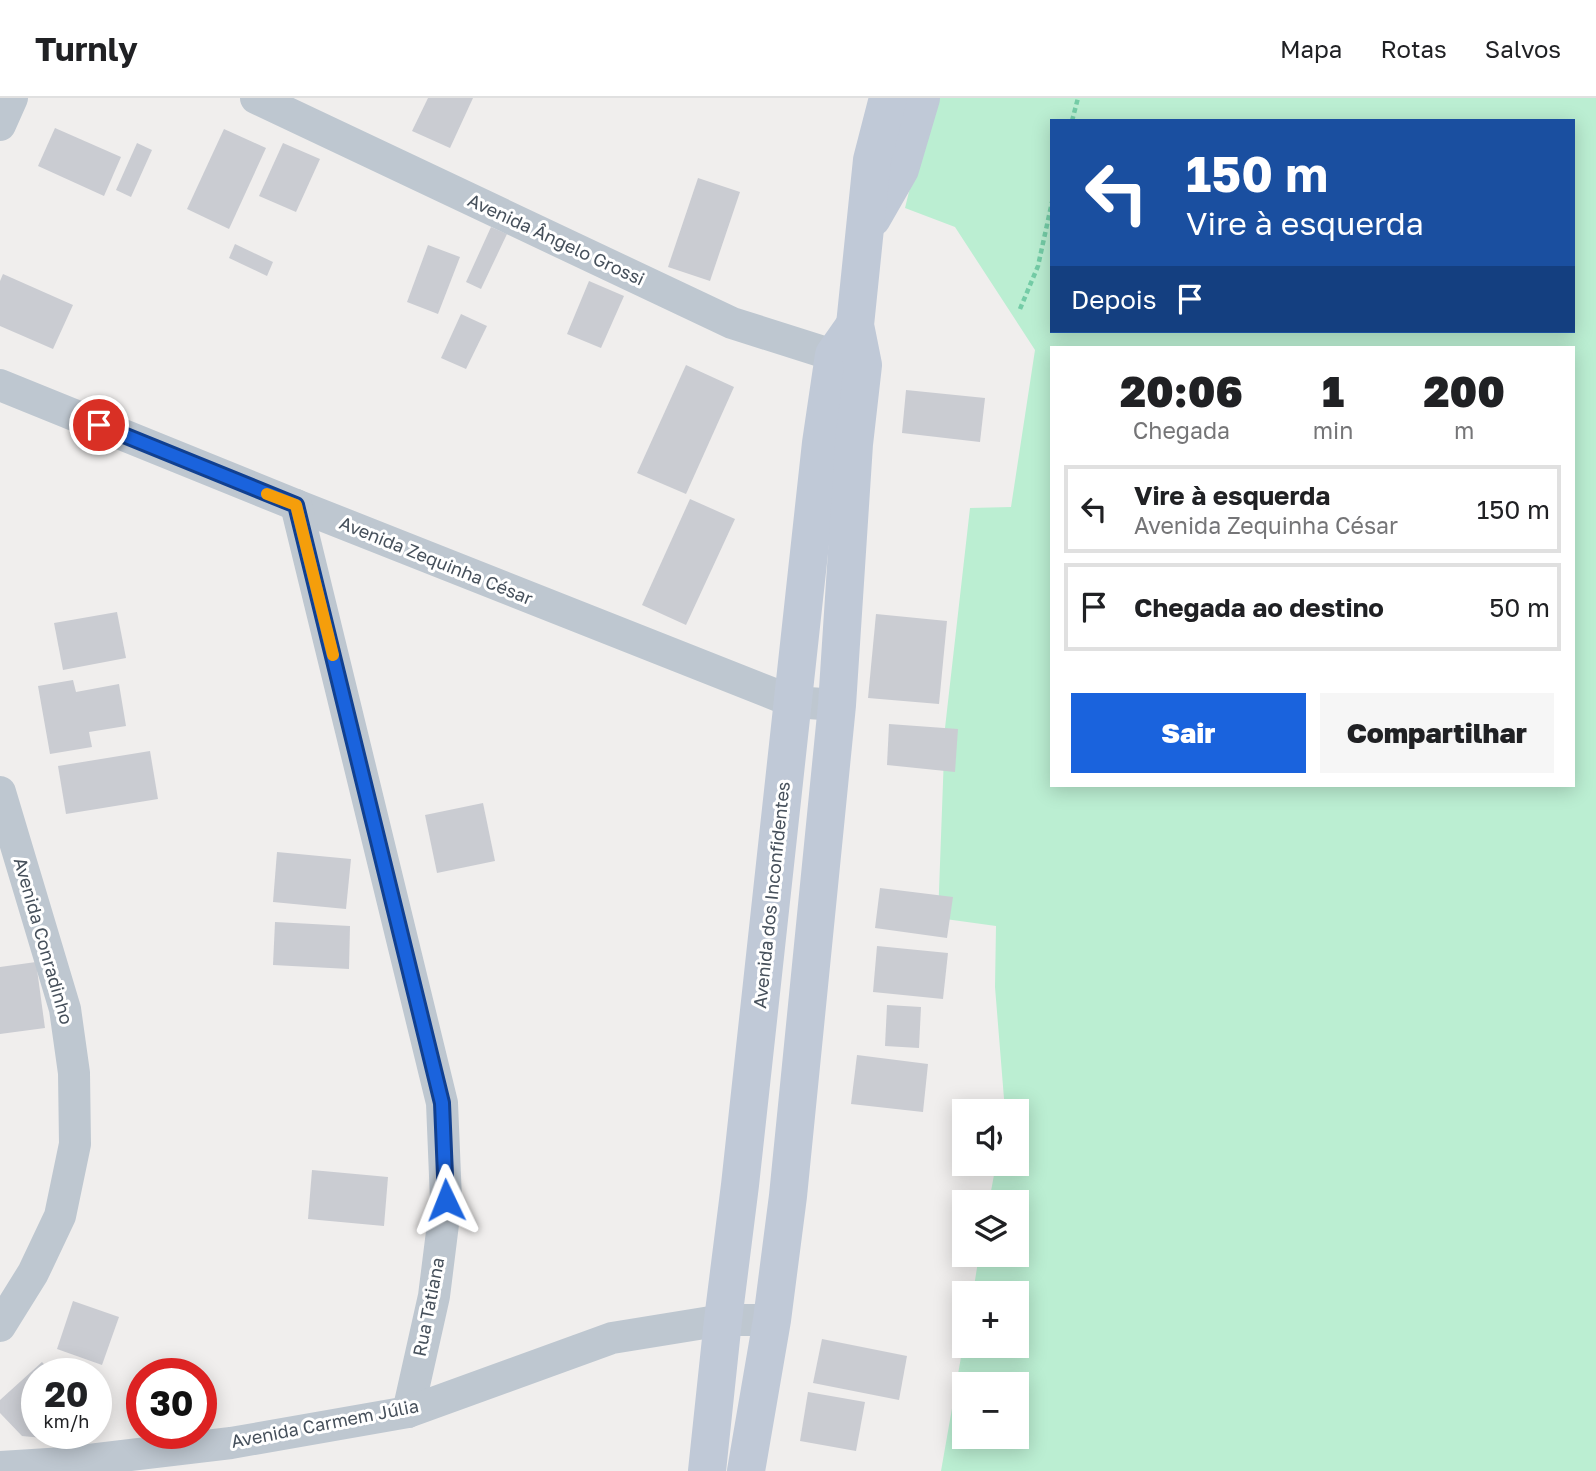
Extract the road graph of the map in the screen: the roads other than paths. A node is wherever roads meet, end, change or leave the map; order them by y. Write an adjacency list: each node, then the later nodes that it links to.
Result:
1 (12, 98): 5 (street)
2 (256, 98): 7 (street, Avenida Ângelo Grossi)
3 (888, 98): 6 (street, Avenida dos Inconfidentes)
4 (920, 98): 6 (street, Avenida dos Inconfidentes)
5 (0, 125)
6 (866, 229): 7 (street, Avenida dos Inconfidentes)
7 (850, 348): 10 (street, Avenida dos Inconfidentes); 11 (street, Avenida dos Inconfidentes)
8 (0, 385): 9 (street, Avenida Zequinha César)
9 (296, 505): 10 (street, Avenida Zequinha César); 16 (street, Rua Tatiana)
10 (793, 702): 11 (street, Avenida Zequinha César); 13 (street, Avenida dos Inconfidentes)
11 (837, 705): 14 (street, Avenida dos Inconfidentes)
12 (0, 792): 15 (street, Avenida Conradinho)
13 (723, 1320): 14 (street, Avenida Carmem Júlia); 16 (street, Avenida Carmem Júlia); 18 (street, Avenida dos Inconfidentes)
14 (772, 1320): 19 (street, Avenida dos Inconfidentes)
15 (0, 1326)
16 (408, 1412): 17 (street, Avenida Carmem Júlia)
17 (0, 1467)
18 (707, 1471)
19 (746, 1471)

